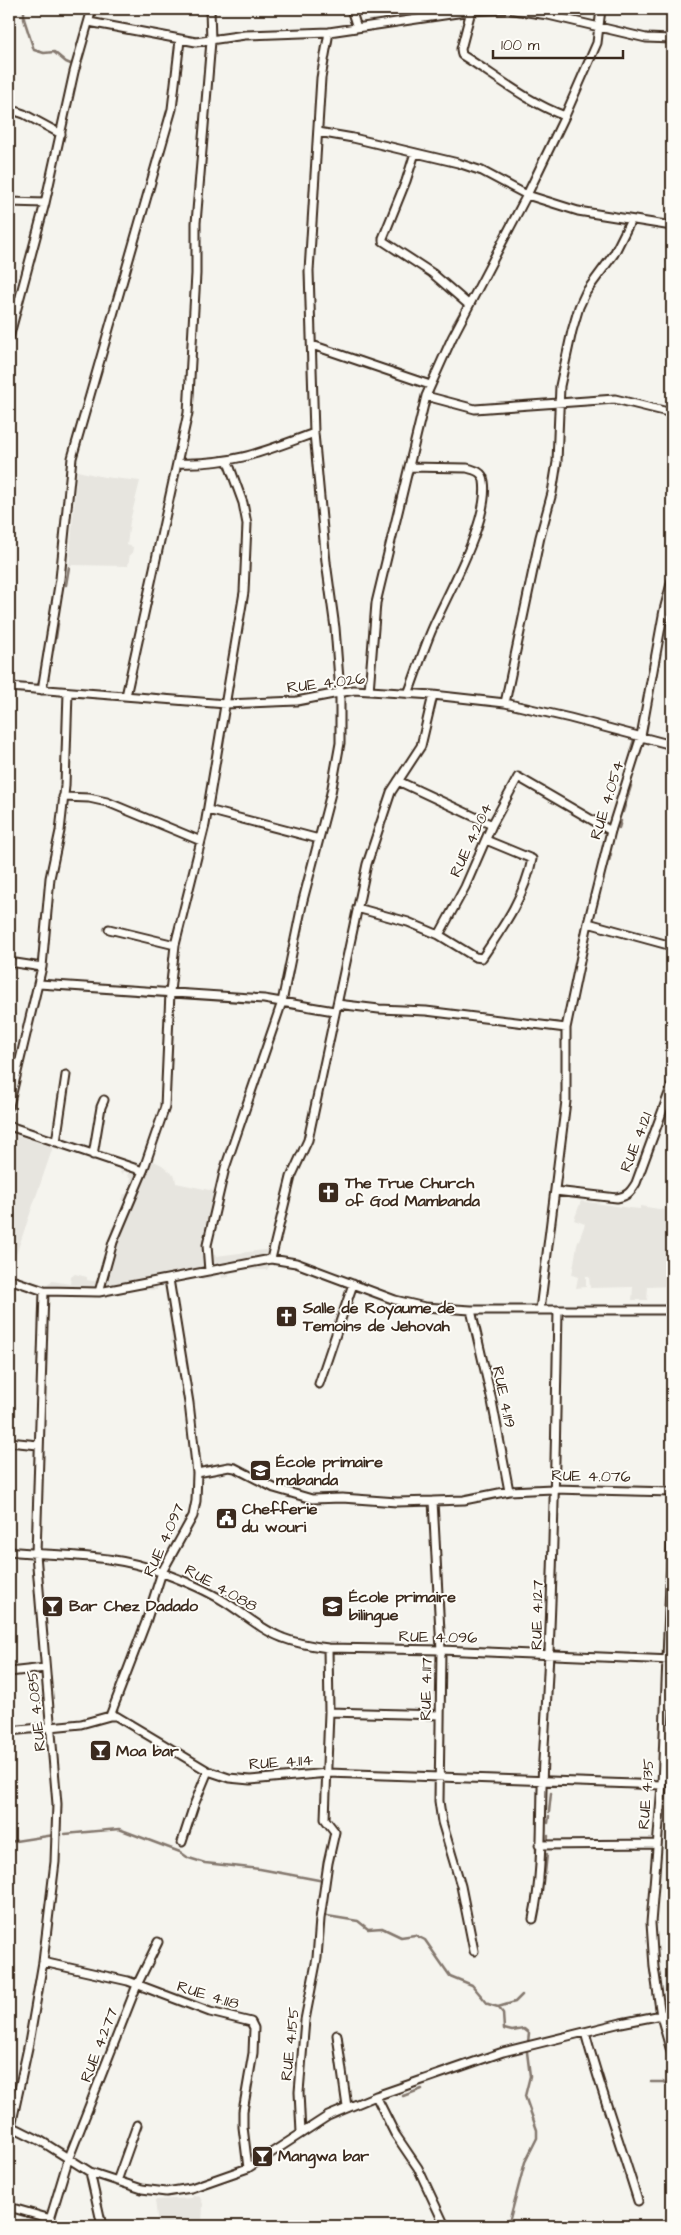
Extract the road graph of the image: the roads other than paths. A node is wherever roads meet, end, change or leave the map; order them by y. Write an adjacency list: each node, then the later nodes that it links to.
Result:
1 (92, 9): 6 (street)
2 (210, 9): 12 (street)
3 (351, 9): 7 (street)
4 (601, 9): 8 (street)
5 (471, 11): 7 (street); 8 (street); 14 (street)
6 (89, 22): 11 (street); 16 (street)
7 (358, 28): 9 (street)
8 (600, 28): 10 (street); 14 (street)
9 (328, 32): 12 (street); 15 (street)
10 (672, 39)
11 (180, 40): 12 (street); 36 (street)
12 (211, 41): 32 (street)
13 (9, 109): 16 (street)
14 (565, 116): 18 (street)
15 (318, 132): 17 (street); 25 (street)
16 (61, 134): 20 (street)
17 (414, 153): 18 (street); 23 (street)
18 (527, 195): 21 (street); 23 (street)
19 (9, 202): 20 (street)
20 (46, 203): 24 (street)
21 (631, 220): 22 (street); 28 (street)
22 (672, 226)
23 (469, 305): 26 (street)
24 (9, 338)
25 (312, 345): 26 (street); 30 (street)
26 (430, 386): 27 (street)
27 (426, 396): 28 (street); 33 (street)
28 (560, 403): 29 (street); 43 (street)
29 (672, 413)
30 (314, 433): 31 (street); 39 (street)
31 (228, 462): 32 (street); 44 (street)
32 (177, 463): 42 (street)
33 (409, 467): 37 (street); 40 (street)
34 (672, 586): 45 (street, RUE 4.054)
35 (9, 687): 36 (street, RUE 4.026)
36 (42, 690): 38 (street, RUE 4.026)
37 (369, 690): 39 (street, RUE 4.026); 40 (street, RUE 4.026)
38 (68, 692): 42 (street, RUE 4.026); 48 (street)
39 (340, 692): 44 (street, RUE 4.026); 52 (street)
40 (408, 694): 41 (street, RUE 4.026)
41 (433, 695): 43 (street, RUE 4.026); 47 (street)
42 (126, 696): 44 (street, RUE 4.026)
43 (505, 703): 45 (street, RUE 4.026)
44 (226, 704): 49 (street)
45 (642, 736): 46 (street, RUE 4.026); 51 (street, RUE 4.054)
46 (672, 745)
47 (398, 781): 50 (street); 55 (street)
48 (64, 797): 54 (street); 62 (street)
49 (208, 810): 52 (street); 54 (street)
50 (492, 825): 51 (street, RUE 4.204); 53 (street, RUE 4.204)
51 (611, 831): 56 (street, RUE 4.054)
52 (319, 839): 65 (street)
53 (486, 840): 58 (street, RUE 4.204); 58 (street)
54 (201, 841): 59 (street)
55 (357, 908): 58 (street); 66 (street)
56 (588, 923): 60 (street); 67 (street, RUE 4.054)
57 (109, 929): 59 (street)
58 (439, 935)
59 (175, 945): 64 (street)
60 (672, 946)
61 (9, 962): 62 (street)
62 (42, 967): 63 (street)
63 (39, 984): 64 (street); 71 (street)
64 (170, 992): 65 (street); 75 (street)
65 (282, 1002): 66 (street); 78 (street)
66 (336, 1007): 67 (street); 77 (street)
67 (566, 1028): 76 (street, RUE 4.054)
68 (66, 1075): 73 (street)
69 (672, 1085): 76 (street, RUE 4.121)
70 (104, 1100): 74 (street)
71 (9, 1106)
72 (9, 1126): 73 (street)
73 (56, 1142): 74 (street)
74 (93, 1155): 75 (street)
75 (143, 1171): 83 (street)
76 (556, 1191): 85 (street, RUE 4.054)
77 (271, 1259): 78 (street); 81 (street)
78 (209, 1271): 80 (street)
79 (9, 1279): 82 (street)
80 (170, 1279): 83 (street); 92 (street, RUE 4.097)
81 (353, 1284): 84 (street); 89 (street)
82 (44, 1291): 83 (street); 91 (street, RUE 4.085)
83 (99, 1292)
84 (471, 1310): 85 (street); 94 (street, RUE 4.119)
85 (540, 1310): 87 (street)
86 (672, 1310): 87 (street); 88 (street)
87 (558, 1311): 93 (street, RUE 4.127)
88 (672, 1324)
89 (319, 1384)
90 (9, 1442): 91 (street)
91 (38, 1445): 99 (street, RUE 4.085)
92 (197, 1473): 96 (street); 100 (street, RUE 4.097)
93 (553, 1489): 94 (street, RUE 4.076); 95 (street, RUE 4.076); 103 (street, RUE 4.127)
94 (509, 1491): 96 (street)
95 (672, 1492)
96 (433, 1501): 102 (street, RUE 4.117)
97 (672, 1532): 104 (street, RUE 4.135)
98 (9, 1551): 99 (street, RUE 4.088)
99 (36, 1554): 100 (street, RUE 4.088); 105 (street, RUE 4.085)
100 (162, 1572): 101 (street, RUE 4.088); 109 (street, RUE 4.097)
101 (328, 1648): 102 (street, RUE 4.096); 107 (street)
102 (441, 1650): 103 (street, RUE 4.096); 108 (street, RUE 4.117)
103 (550, 1654): 104 (street, RUE 4.096); 115 (street, RUE 4.127)
104 (669, 1660): 116 (street, RUE 4.135)
105 (45, 1668): 106 (street); 110 (street, RUE 4.085)
106 (9, 1672)
107 (329, 1712): 108 (street); 113 (street)
108 (440, 1715): 114 (street, RUE 4.117)
109 (110, 1716): 110 (street); 112 (street, RUE 4.114)
110 (52, 1726): 111 (street); 123 (street, RUE 4.085)
111 (9, 1731)
112 (208, 1771): 113 (street, RUE 4.114); 117 (street)
113 (328, 1773): 114 (street, RUE 4.114); 134 (street, RUE 4.155)
114 (438, 1778): 115 (street, RUE 4.114); 122 (street, RUE 4.117)
115 (542, 1782): 116 (street, RUE 4.114); 119 (street, RUE 4.127)
116 (662, 1785): 118 (street, RUE 4.135)
117 (182, 1842)
118 (657, 1844): 119 (street); 126 (street, RUE 4.135)
119 (540, 1845): 120 (street, RUE 4.127)
120 (533, 1920)
121 (158, 1942): 124 (street, RUE 4.277)
122 (474, 1951)
123 (43, 1962): 124 (street, RUE 4.118); 132 (street, RUE 4.085)
124 (137, 1985): 135 (street, RUE 4.277); 136 (street, RUE 4.118)
125 (672, 2012): 126 (street)
126 (661, 2016): 127 (street); 129 (street, RUE 4.135)
127 (585, 2032): 130 (street); 139 (street)
128 (337, 2035): 131 (street)
129 (672, 2055)
130 (376, 2096): 131 (street); 143 (street)
131 (347, 2107): 134 (street)
132 (10, 2125): 135 (street)
133 (137, 2125): 138 (street)
134 (301, 2133): 136 (street)
135 (68, 2160): 137 (street); 141 (street, RUE 4.277)
136 (248, 2168): 138 (street)
137 (90, 2172): 138 (street); 142 (street)
138 (118, 2181)
139 (638, 2201)
140 (9, 2208): 141 (street)
141 (50, 2223)
142 (102, 2226)
143 (445, 2226)

